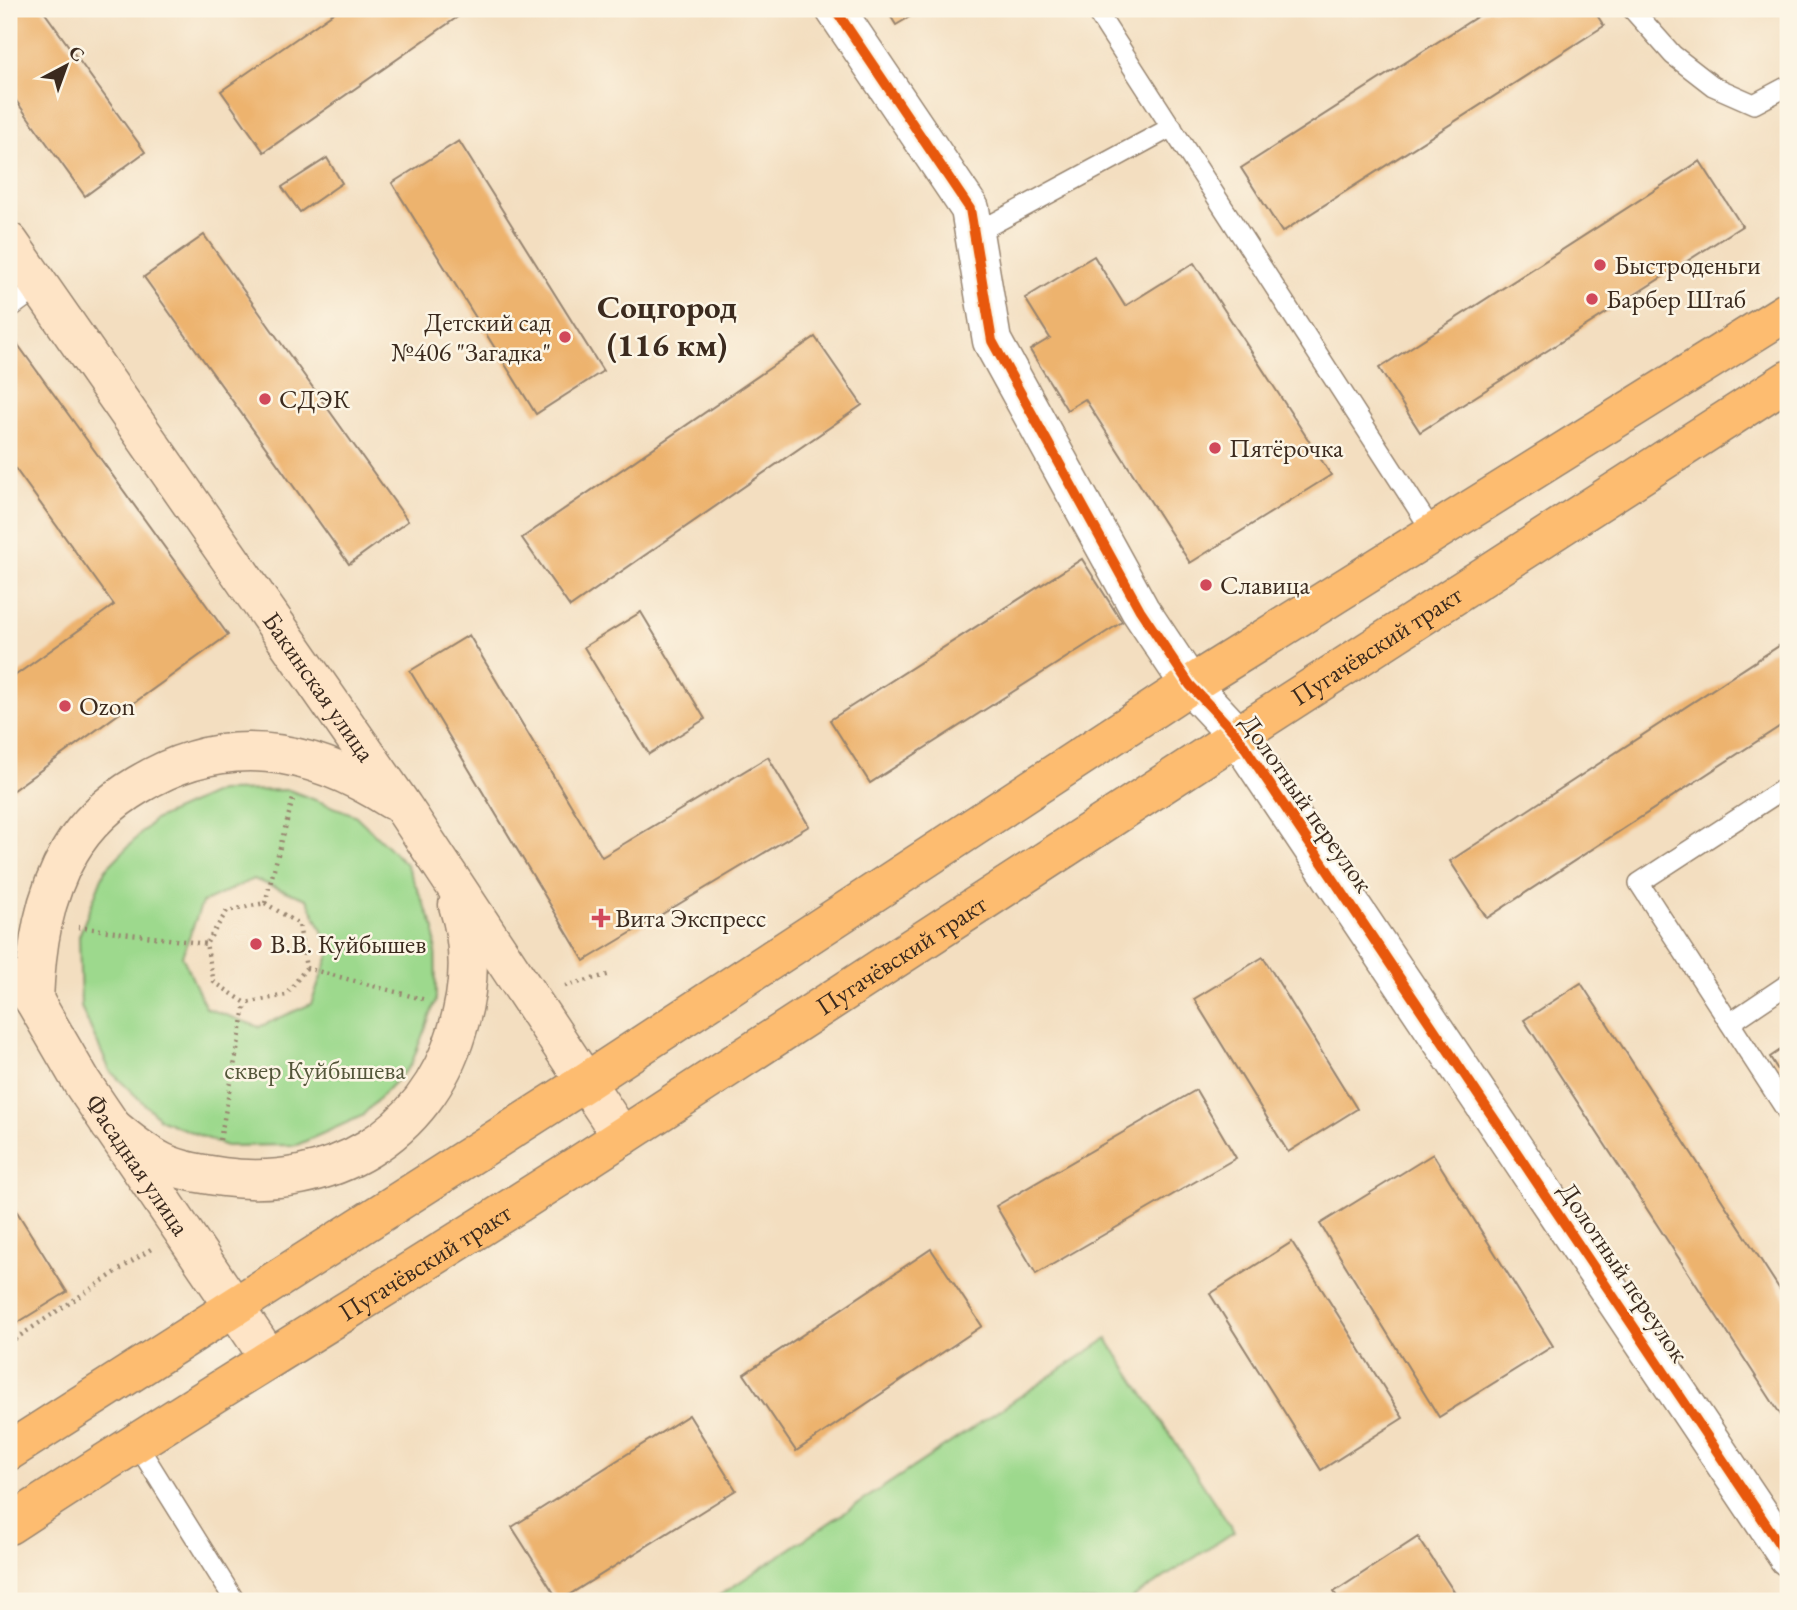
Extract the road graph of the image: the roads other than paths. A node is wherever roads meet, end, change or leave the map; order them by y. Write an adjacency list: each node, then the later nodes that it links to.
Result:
1 (835, 9): 6 (street, Долотный переулок)
2 (1095, 9): 5 (lane)
3 (1632, 9): 4 (lane)
4 (1788, 86)
5 (1172, 127): 6 (lane); 12 (lane)
6 (974, 234): 13 (street, Долотный переулок)
7 (9, 242): 8 (main road, Бакинская улица)
8 (40, 286): 9 (lane); 16 (main road, Бакинская улица)
9 (9, 309)
10 (1788, 310): 12 (main road)
11 (1788, 380): 14 (main road, Пугачёвский тракт)
12 (1434, 534): 13 (main road)
13 (1190, 685): 14 (street, Долотный переулок); 22 (main road)
14 (1236, 734): 25 (main road, Пугачёвский тракт); 31 (street, Долотный переулок)
15 (1788, 786): 21 (lane)
16 (403, 807): 17 (main road, Бакинская улица); 20 (main road)
17 (450, 880): 22 (main road, Бакинская улица); 24 (main road)
18 (9, 969): 20 (main road, Фасадная улица)
19 (1788, 984): 21 (lane)
20 (34, 1000): 24 (main road, Фасадная улица)
21 (1730, 1023): 23 (lane)
22 (584, 1083): 25 (main road, Бакинская улица); 26 (main road)
23 (1788, 1113)
24 (110, 1125): 26 (main road, Фасадная улица)
25 (622, 1137): 27 (main road, Пугачёвский тракт)
26 (234, 1308): 27 (main road, Фасадная улица); 29 (main road)
27 (269, 1358): 28 (main road, Пугачёвский тракт)
28 (135, 1441): 30 (main road, Пугачёвский тракт); 32 (lane)
29 (9, 1451)
30 (9, 1525)
31 (1788, 1557)
32 (235, 1601)

